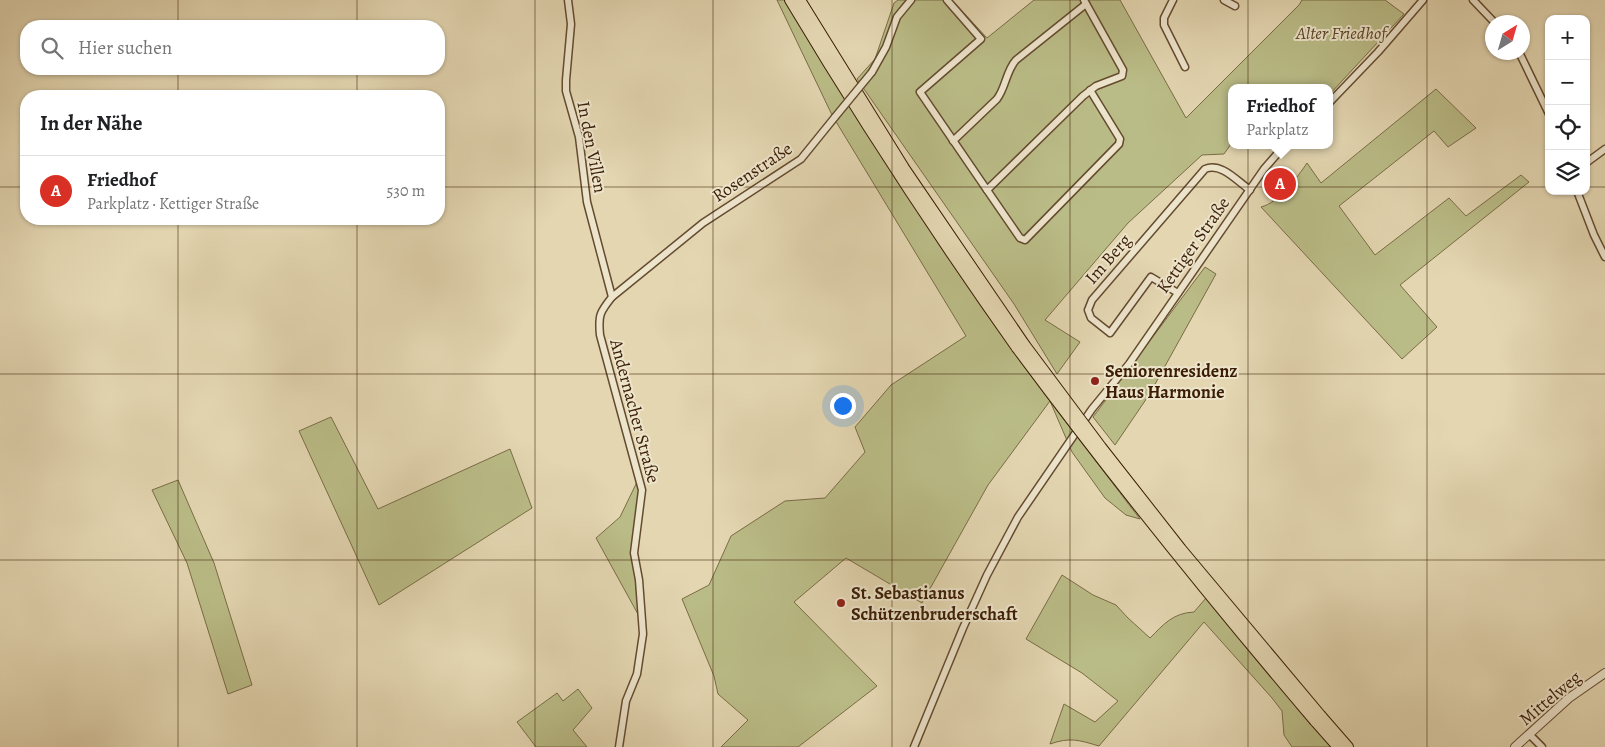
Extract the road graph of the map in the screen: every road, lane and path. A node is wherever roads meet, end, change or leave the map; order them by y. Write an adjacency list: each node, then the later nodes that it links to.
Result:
1 (568, 0): 27 (street, In den Villen)
2 (790, 0): 29 (highway)
3 (800, 0): 29 (highway)
4 (911, 0): 27 (street, Rosenstraße, bridge)
5 (947, 0): 18 (street)
6 (1173, 0): 14 (street)
7 (1224, 0): 11 (street)
8 (1423, 0): 16 (street)
9 (1472, 0): 12 (street)
10 (1085, 2): 15 (street); 18 (street)
11 (1235, 6)
12 (1487, 15)
13 (1523, 60): 17 (street)
14 (1186, 67)
15 (1090, 90): 22 (street); 22 (street)
16 (1333, 99)
17 (1545, 106)
18 (953, 140): 22 (street)
19 (1282, 149): 23 (street, Kettiger Straße)
20 (1605, 149): 21 (street)
21 (1590, 160)
22 (987, 190)
23 (1250, 190): 26 (street, Kettiger Straße); 26 (street, Im Berg)
24 (1579, 195): 25 (street)
25 (1605, 258)
26 (1178, 293): 34 (street, Kettiger Straße)
27 (612, 297): 28 (street, Rosenstraße)
28 (598, 319): 33 (street, Andernacher Straße)
29 (1020, 346): 31 (highway, bridge)
30 (1605, 673): 32 (street, Mittelweg)
31 (1318, 719): 35 (highway); 36 (highway)
32 (1529, 734): 37 (street, Mittelweg); 38 (street)
33 (619, 747)
34 (914, 747)
35 (1338, 747)
36 (1348, 747)
37 (1515, 747)
38 (1542, 747)

